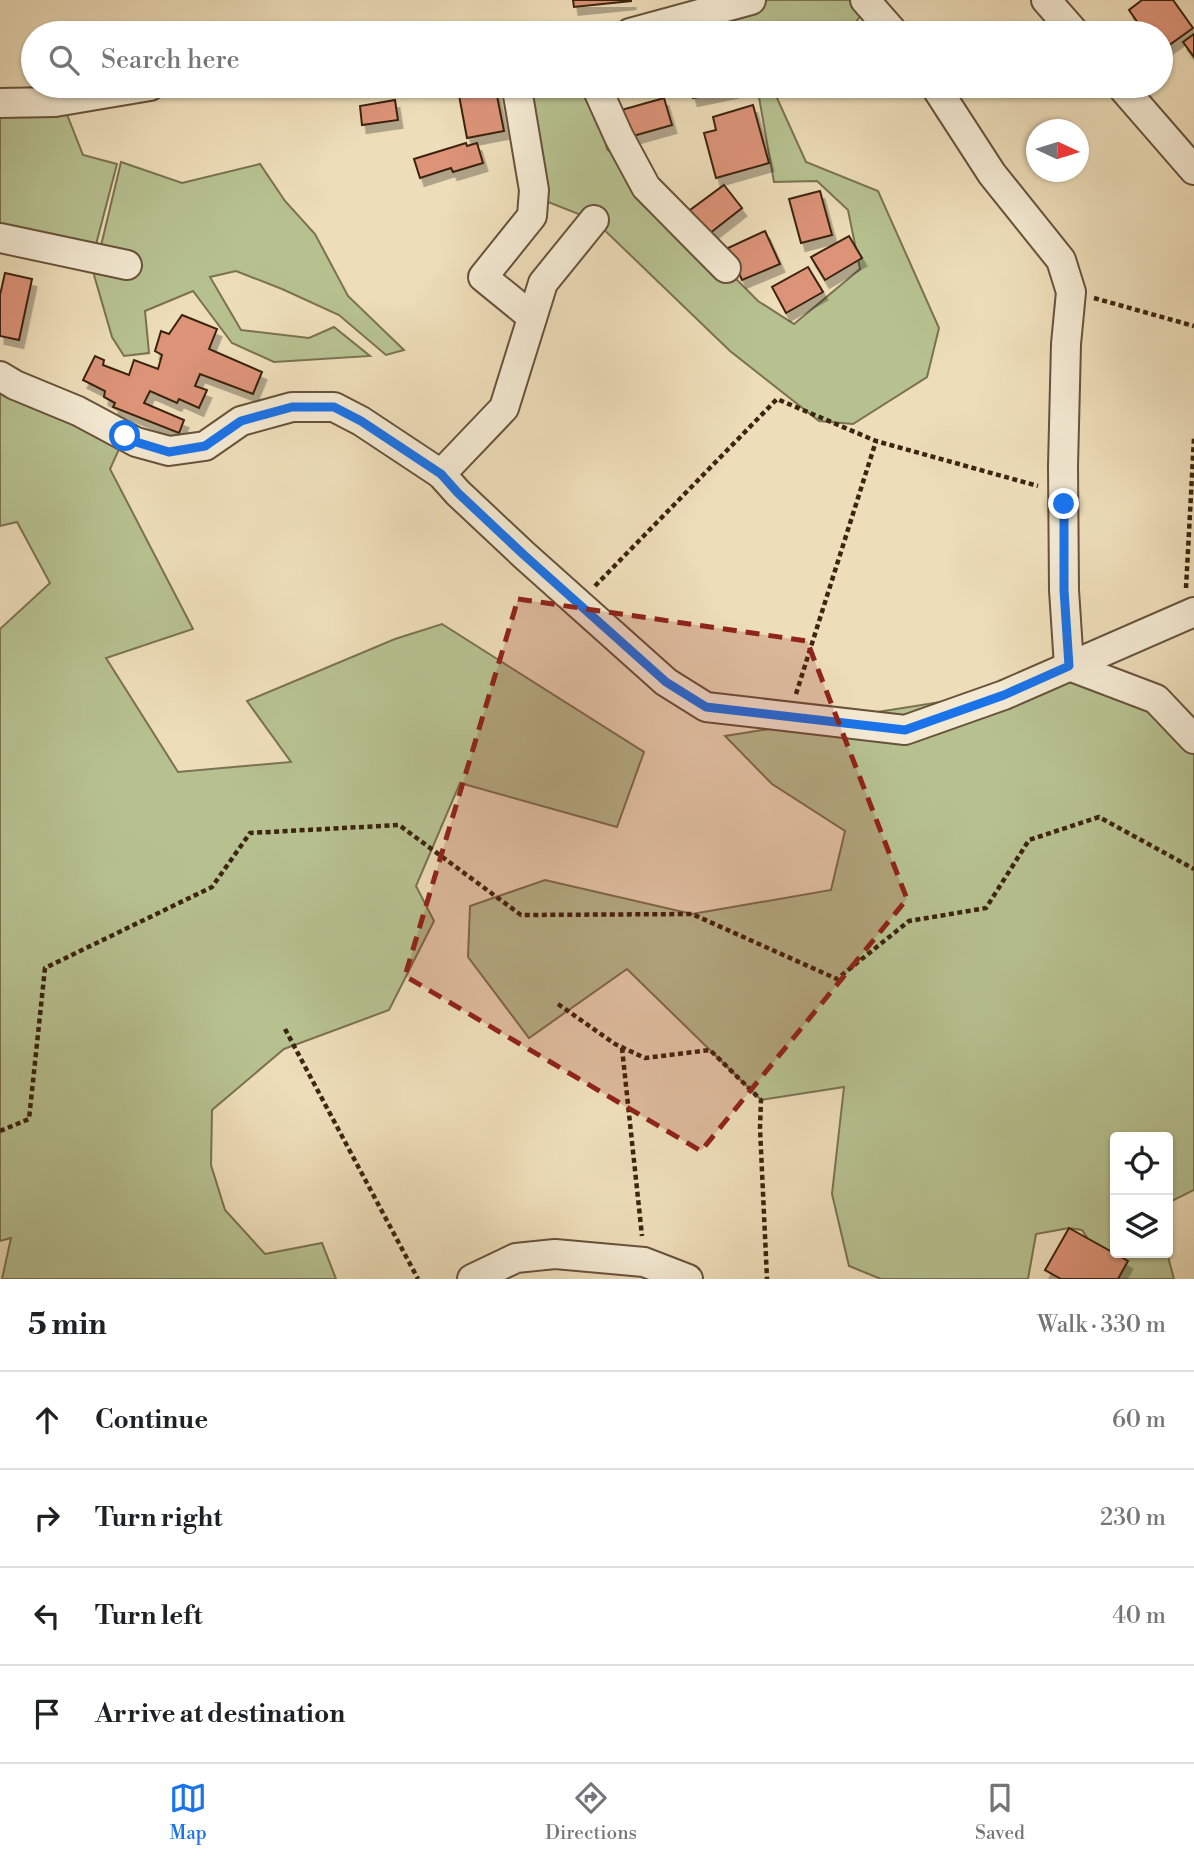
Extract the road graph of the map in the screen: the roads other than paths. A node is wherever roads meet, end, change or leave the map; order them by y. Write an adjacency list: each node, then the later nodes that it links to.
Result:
1 (751, 0): 4 (street)
2 (1046, 0): 6 (street)
3 (869, 1): 5 (street)
4 (674, 21)
5 (885, 21)
6 (1064, 21)
7 (79, 98): 12 (street)
8 (519, 98): 18 (street)
9 (601, 98): 17 (street)
10 (943, 98): 22 (street)
11 (1131, 98): 13 (street)
12 (0, 103)
13 (1194, 170)
14 (594, 219): 18 (street)
15 (0, 238): 16 (street)
16 (127, 265)
17 (726, 268)
18 (532, 317): 20 (street)
19 (0, 376): 20 (street)
20 (441, 474): 22 (street)
21 (1189, 614): 22 (street)
22 (1069, 666): 23 (street)
23 (1194, 739)
24 (472, 1279): 25 (street)
25 (688, 1279)

